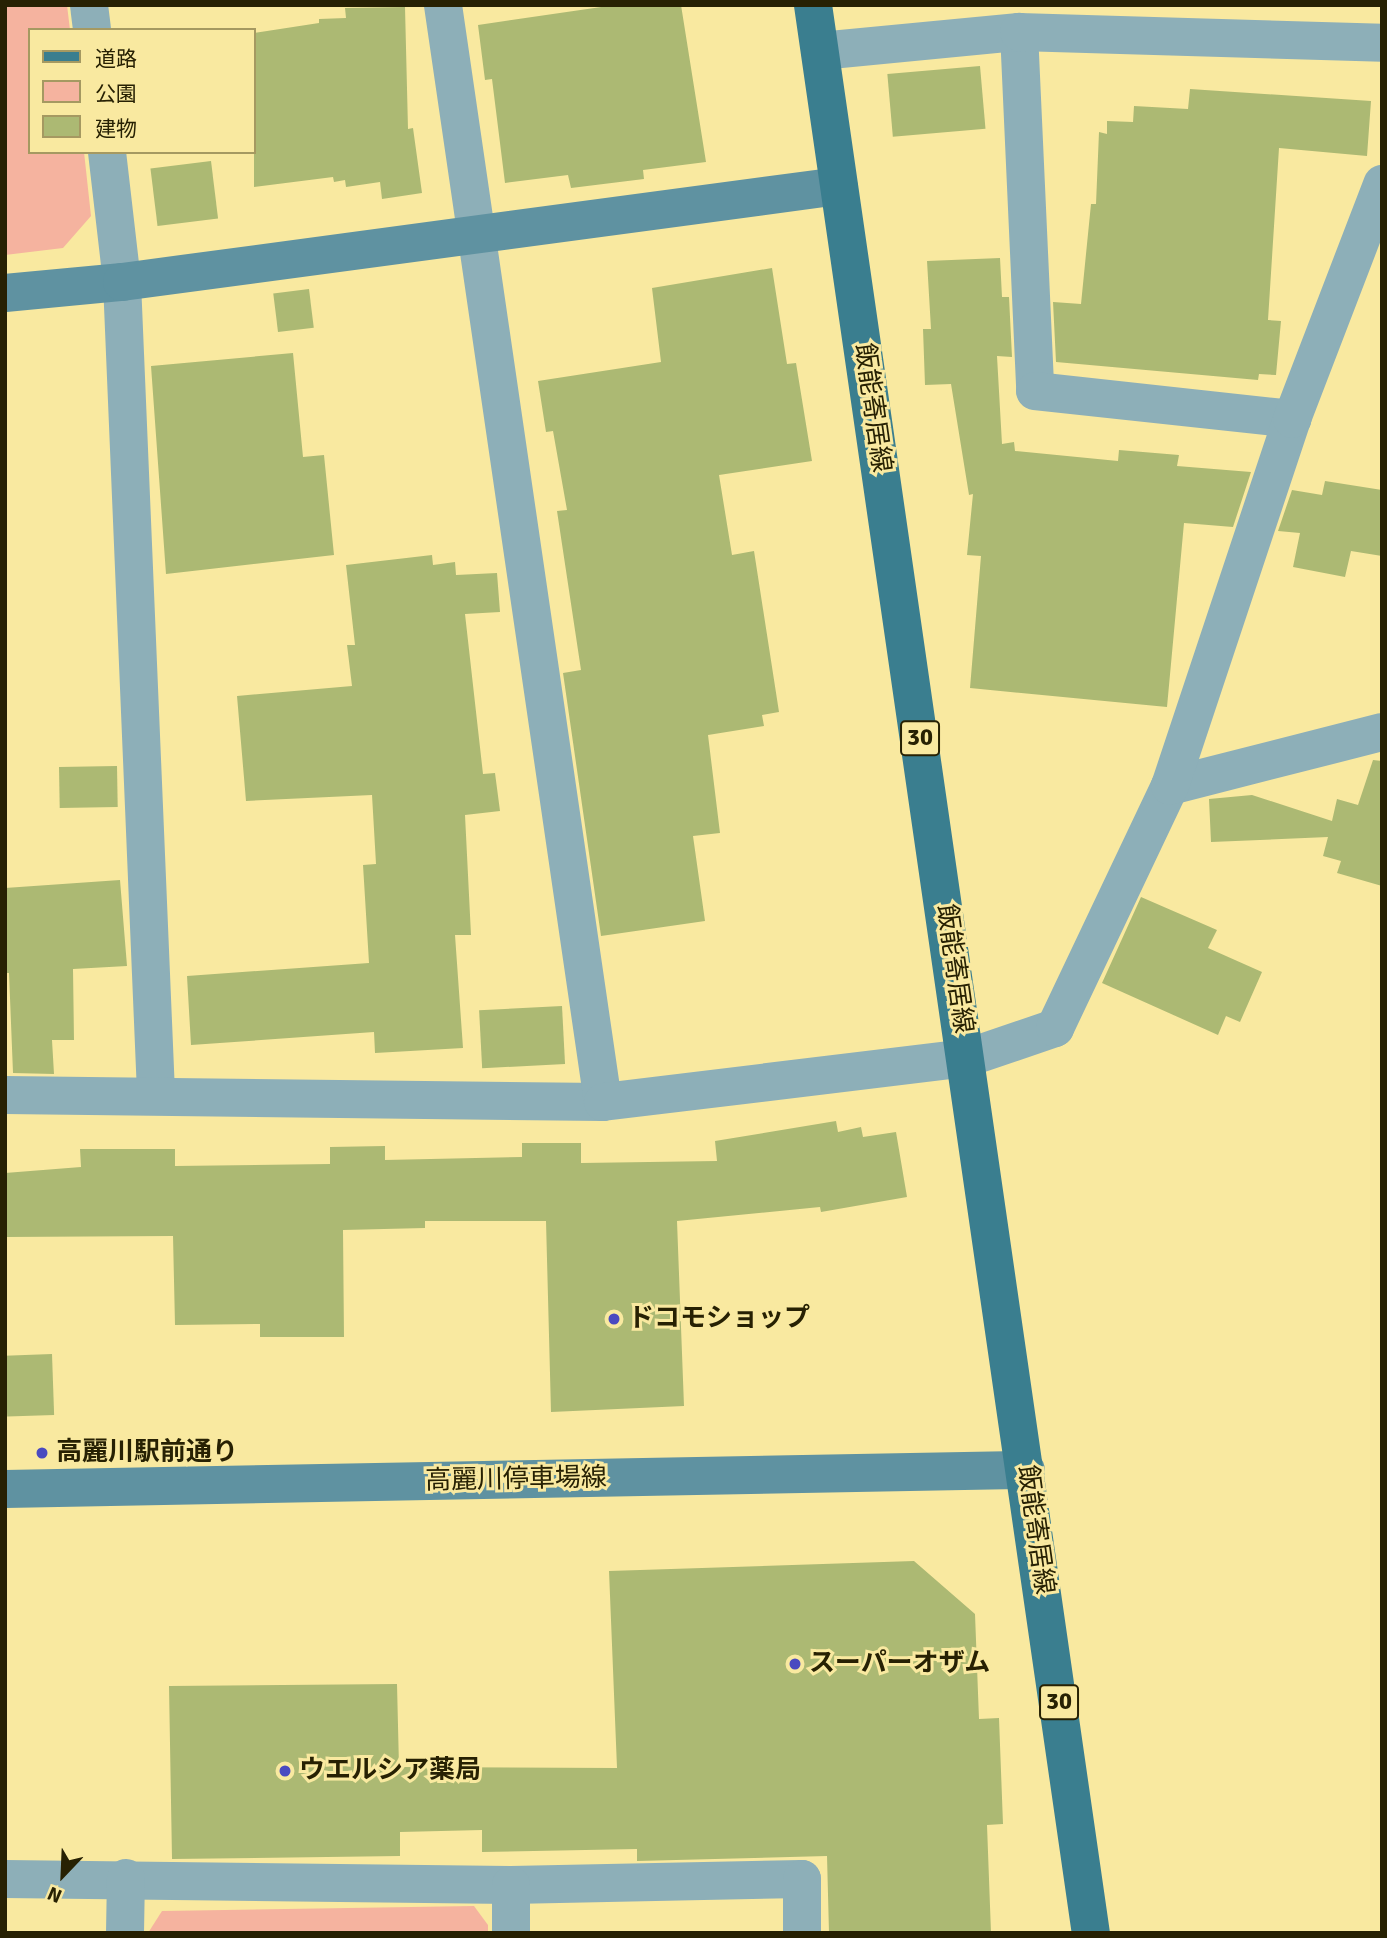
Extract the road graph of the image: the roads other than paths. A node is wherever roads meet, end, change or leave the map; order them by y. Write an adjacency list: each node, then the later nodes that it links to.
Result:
1 (89, 5): 4 (street)
2 (443, 5): 11 (street)
3 (813, 5): 7 (main road, 飯能寄居線 / 30)
4 (92, 28)
5 (1018, 32): 6 (street); 7 (street); 14 (street)
6 (1382, 43)
7 (820, 51): 10 (main road, 飯能寄居線 / 30)
8 (107, 154): 12 (street)
9 (1382, 184): 14 (street)
10 (839, 186): 11 (main road); 17 (main road, 飯能寄居線 / 30)
11 (479, 234): 12 (main road); 20 (street)
12 (122, 282): 13 (main road); 18 (street)
13 (5, 293)
14 (1292, 419): 16 (street)
15 (1382, 732): 16 (street)
16 (1170, 786): 17 (street)
17 (967, 1058): 20 (street); 21 (main road, 飯能寄居線 / 30)
18 (156, 1094): 19 (street); 20 (street)
19 (5, 1095)
20 (603, 1102)
21 (1026, 1471): 22 (main road, 高麗川停車場線); 29 (main road, 飯能寄居線 / 30)
22 (5, 1489)
23 (126, 1878): 24 (street); 25 (street); 26 (street)
24 (5, 1879)
25 (511, 1885): 27 (street); 28 (street)
26 (125, 1933)
27 (510, 1933)
28 (802, 1933)
29 (1091, 1933)

